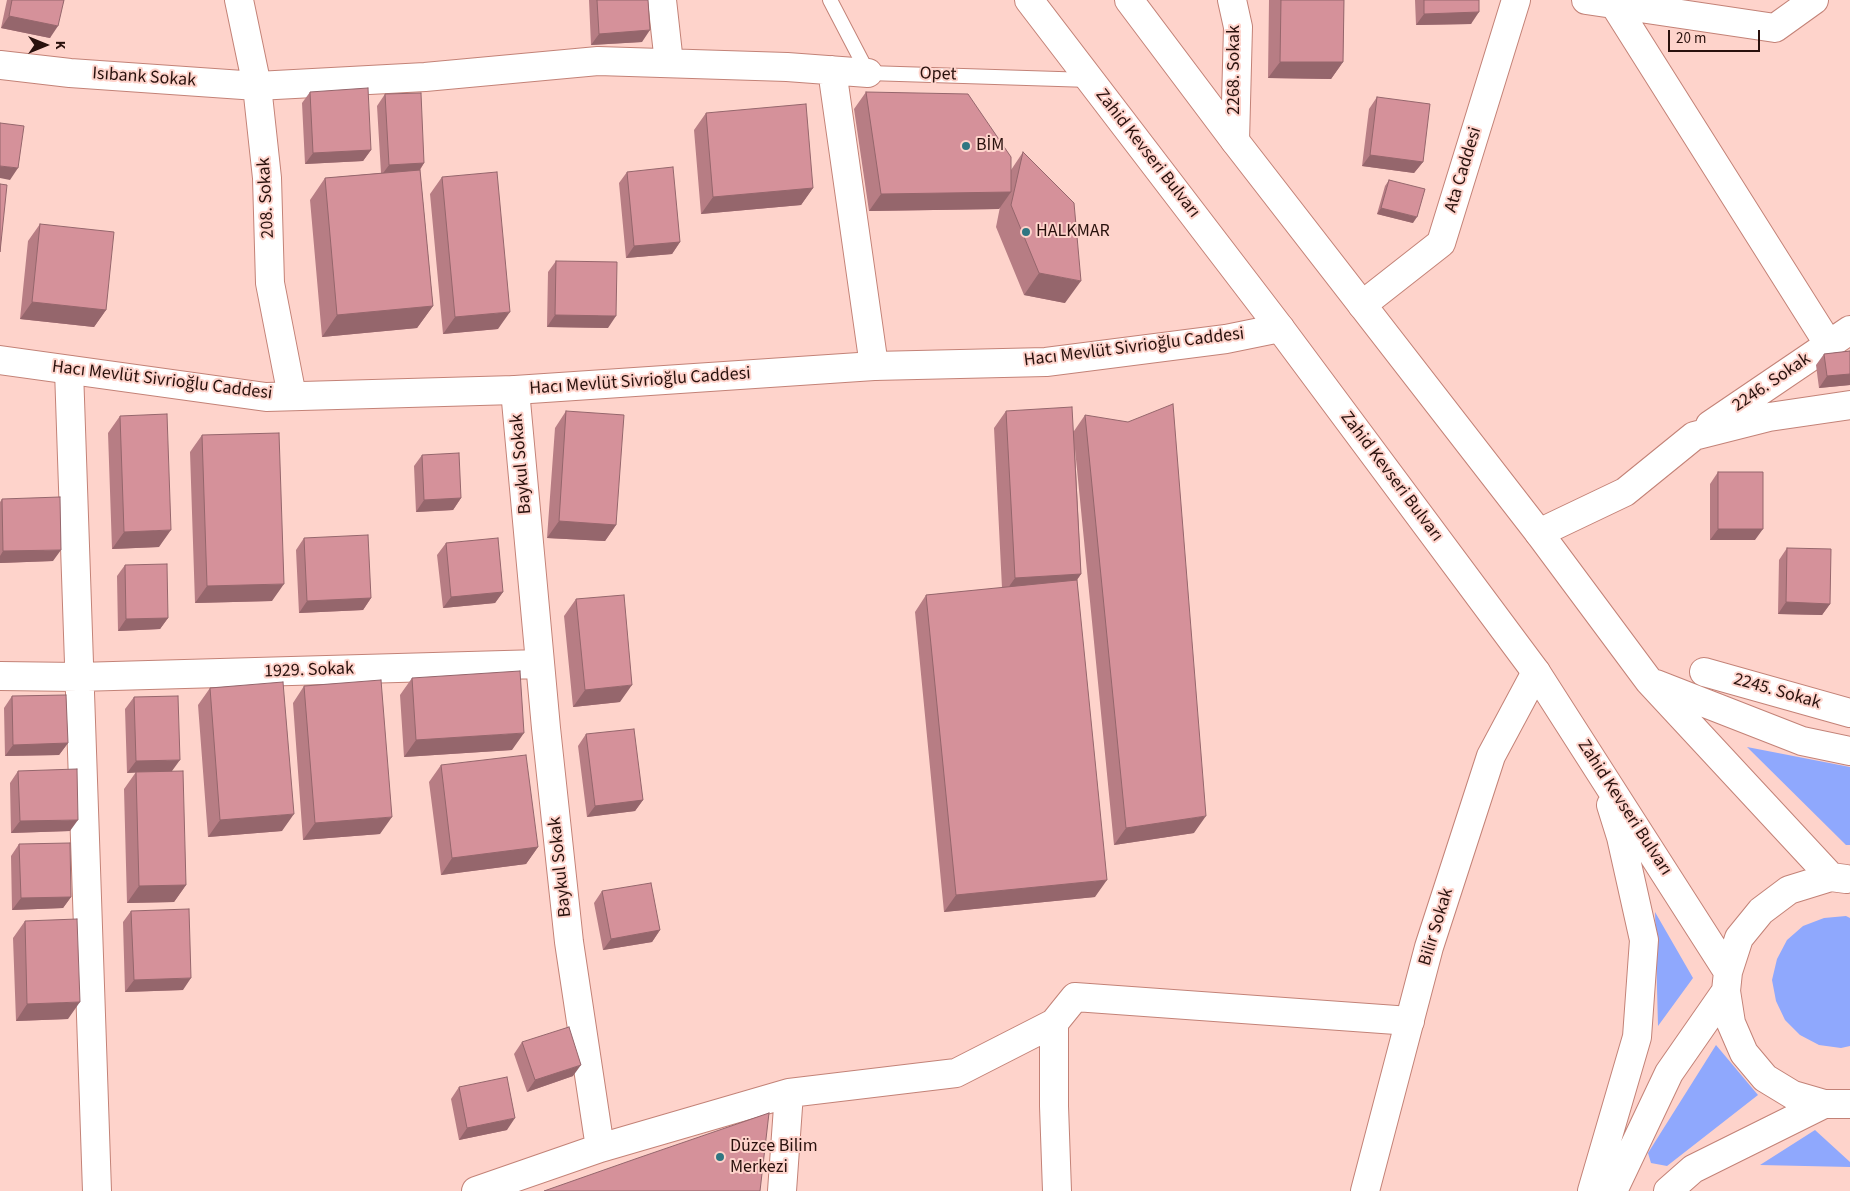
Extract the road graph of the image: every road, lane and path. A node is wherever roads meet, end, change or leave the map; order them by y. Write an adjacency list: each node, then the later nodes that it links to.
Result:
1 (239, 0): 16 (street, 208. Sokak)
2 (662, 0): 11 (street)
3 (830, 0): 14 (lane)
4 (1029, 0): 15 (street, Zahid Kevseri Bulvarı)
5 (1129, 0): 17 (street)
6 (1232, 0): 17 (street, 2268. Sokak)
7 (1516, 0): 18 (street, Ata Caddesi)
8 (1586, 0): 10 (street)
9 (1814, 0): 10 (street)
10 (1614, 4): 20 (street)
11 (669, 63): 13 (street, Isıbank Sokak); 16 (street, Isıbank Sokak)
12 (0, 65): 16 (street, Isıbank Sokak)
13 (832, 70): 14 (street, Isıbank Sokak); 22 (street)
14 (868, 73): 15 (lane, Opet)
15 (1090, 80): 19 (street, Zahid Kevseri Bulvarı)
16 (258, 86): 25 (street, 208. Sokak)
17 (1235, 141): 18 (street)
18 (1362, 305): 28 (street)
19 (1280, 328): 22 (street, Hacı Mevlüt Sivrioğlu Caddesi); 30 (street, Zahid Kevseri Bulvarı)
20 (1839, 338): 27 (street, 2246. Sokak)
21 (0, 360): 23 (street, Hacı Mevlüt Sivrioğlu Caddesi)
22 (874, 366): 24 (street, Hacı Mevlüt Sivrioğlu Caddesi)
23 (69, 370): 25 (street, Hacı Mevlüt Sivrioğlu Caddesi); 33 (street)
24 (515, 390): 25 (street, Hacı Mevlüt Sivrioğlu Caddesi); 29 (street, Baykul Sokak)
25 (292, 396)
26 (1850, 406): 27 (street, 2246. Sokak)
27 (1694, 436): 28 (street, 2246. Sokak)
28 (1539, 533): 34 (street)
29 (540, 664): 33 (street, 1929. Sokak); 44 (street, Baykul Sokak)
30 (1536, 672): 37 (street, Zahid Kevseri Bulvarı); 40 (street, Bilir Sokak)
31 (1704, 672): 35 (street, 2245. Sokak)
32 (0, 676): 33 (street, 1929. Sokak)
33 (78, 677): 45 (street)
34 (1649, 681): 36 (street); 38 (street)
35 (1850, 713)
36 (1850, 751)
37 (1601, 773): 39 (street, Zahid Kevseri Bulvarı); 50 (street)
38 (1841, 878): 39 (street)
39 (1727, 981): 43 (street); 51 (street)
40 (1410, 1021): 41 (street); 49 (street, Bilir Sokak)
41 (1054, 1023): 42 (street); 48 (street)
42 (789, 1094): 44 (street); 47 (street)
43 (1837, 1104): 52 (street)
44 (600, 1148): 46 (street)
45 (97, 1191)
46 (476, 1191)
47 (782, 1191)
48 (1058, 1191)
49 (1365, 1191)
50 (1592, 1191)
51 (1613, 1191)
52 (1668, 1191)

